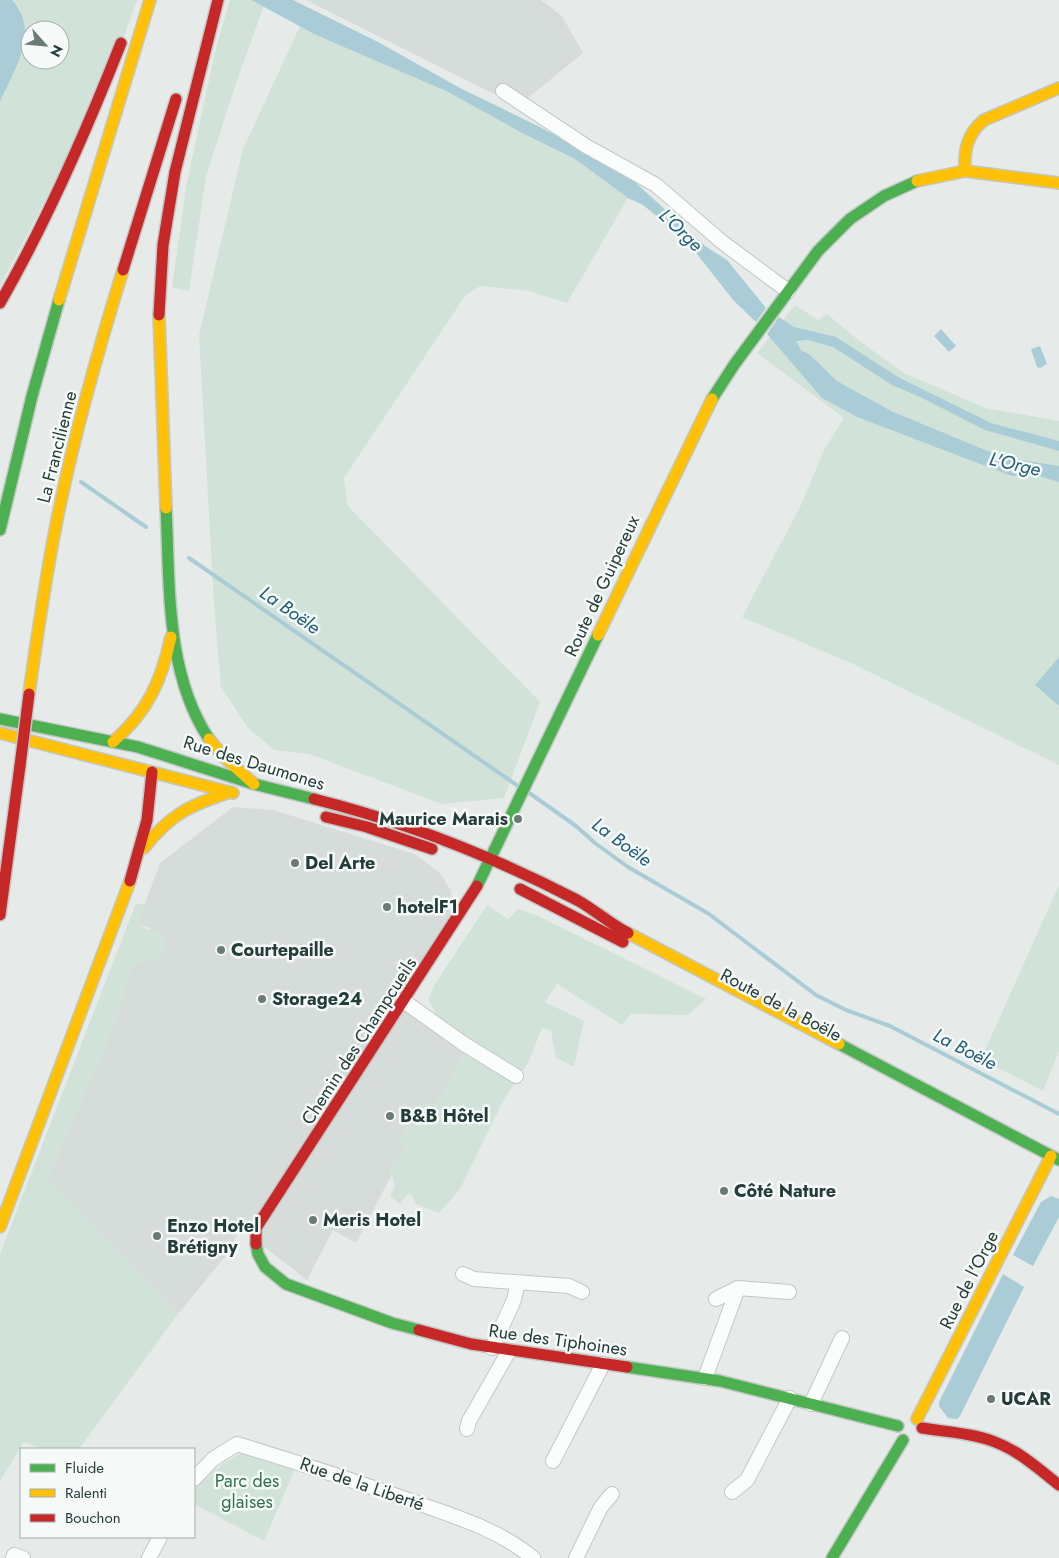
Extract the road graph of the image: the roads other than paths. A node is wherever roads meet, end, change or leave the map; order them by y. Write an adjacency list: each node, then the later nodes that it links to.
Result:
1 (150, 0): 11 (main road, La Francilienne)
2 (212, 2): 12 (main road)
3 (124, 35): 10 (main road)
4 (180, 86): 28 (main road, La Francilienne, bridge)
5 (1059, 88): 7 (main road)
6 (503, 91): 9 (street)
7 (965, 171): 8 (main road, Route de Guipereux); 9 (main road, Route de Guipereux)
8 (1059, 183)
9 (788, 291): 26 (main road, Route de Guipereux)
10 (0, 303)
11 (0, 530)
12 (173, 626): 15 (main road); 19 (main road)
13 (0, 719): 15 (main road, Rue des Daumones)
14 (0, 733): 17 (main road, Rue des Daumones)
15 (113, 742): 16 (main road, Rue des Daumones); 17 (main road)
16 (138, 747): 18 (main road); 19 (main road, Rue des Daumones)
17 (90, 755): 18 (main road, Rue des Daumones)
18 (152, 772): 20 (main road, Rue des Daumones); 24 (main road)
19 (254, 784): 26 (main road, Rue des Daumones)
20 (230, 792): 21 (main road, Rue des Daumones); 24 (main road)
21 (248, 797)
22 (312, 813): 23 (main road, Rue des Daumones)
23 (441, 853)
24 (139, 854): 33 (main road)
25 (472, 865): 26 (main road)
26 (491, 869): 29 (main road, Chemin des Champcueils); 31 (main road, Route de la Boële)
27 (511, 884): 31 (main road, Route de la Boële)
28 (0, 915)
29 (406, 1002): 30 (street); 34 (main road, Chemin des Champcueils)
30 (516, 1076)
31 (1052, 1160): 32 (main road, Route de la Boële); 50 (main road, Rue de l'Orge)
32 (1059, 1170)
33 (0, 1227)
34 (256, 1228): 42 (main road, Rue des Tiphoines)
35 (463, 1274): 36 (street)
36 (518, 1283): 38 (street); 42 (street)
37 (738, 1288): 39 (street); 40 (street); 45 (street)
38 (582, 1292)
39 (789, 1292)
40 (716, 1299)
41 (842, 1338): 47 (street)
42 (492, 1348): 43 (main road, Rue des Tiphoines)
43 (509, 1351): 44 (main road, Rue des Tiphoines); 49 (street)
44 (603, 1364): 45 (main road, Rue des Tiphoines); 51 (street)
45 (704, 1378): 46 (main road, Rue des Tiphoines)
46 (790, 1398): 47 (main road, Rue des Tiphoines); 54 (street)
47 (811, 1404): 48 (main road, Rue des Tiphoines)
48 (898, 1426): 50 (main road); 50 (main road)
49 (467, 1429)
50 (915, 1433): 53 (main road); 60 (main road, Rue de l'Orge)
51 (553, 1461)
52 (195, 1478): 58 (street, Rue de la Liberté)
53 (1059, 1485)
54 (732, 1492)
55 (612, 1494): 59 (street)
56 (159, 1538): 57 (street)
57 (149, 1558)
58 (533, 1558)
59 (576, 1558)
60 (832, 1558)

